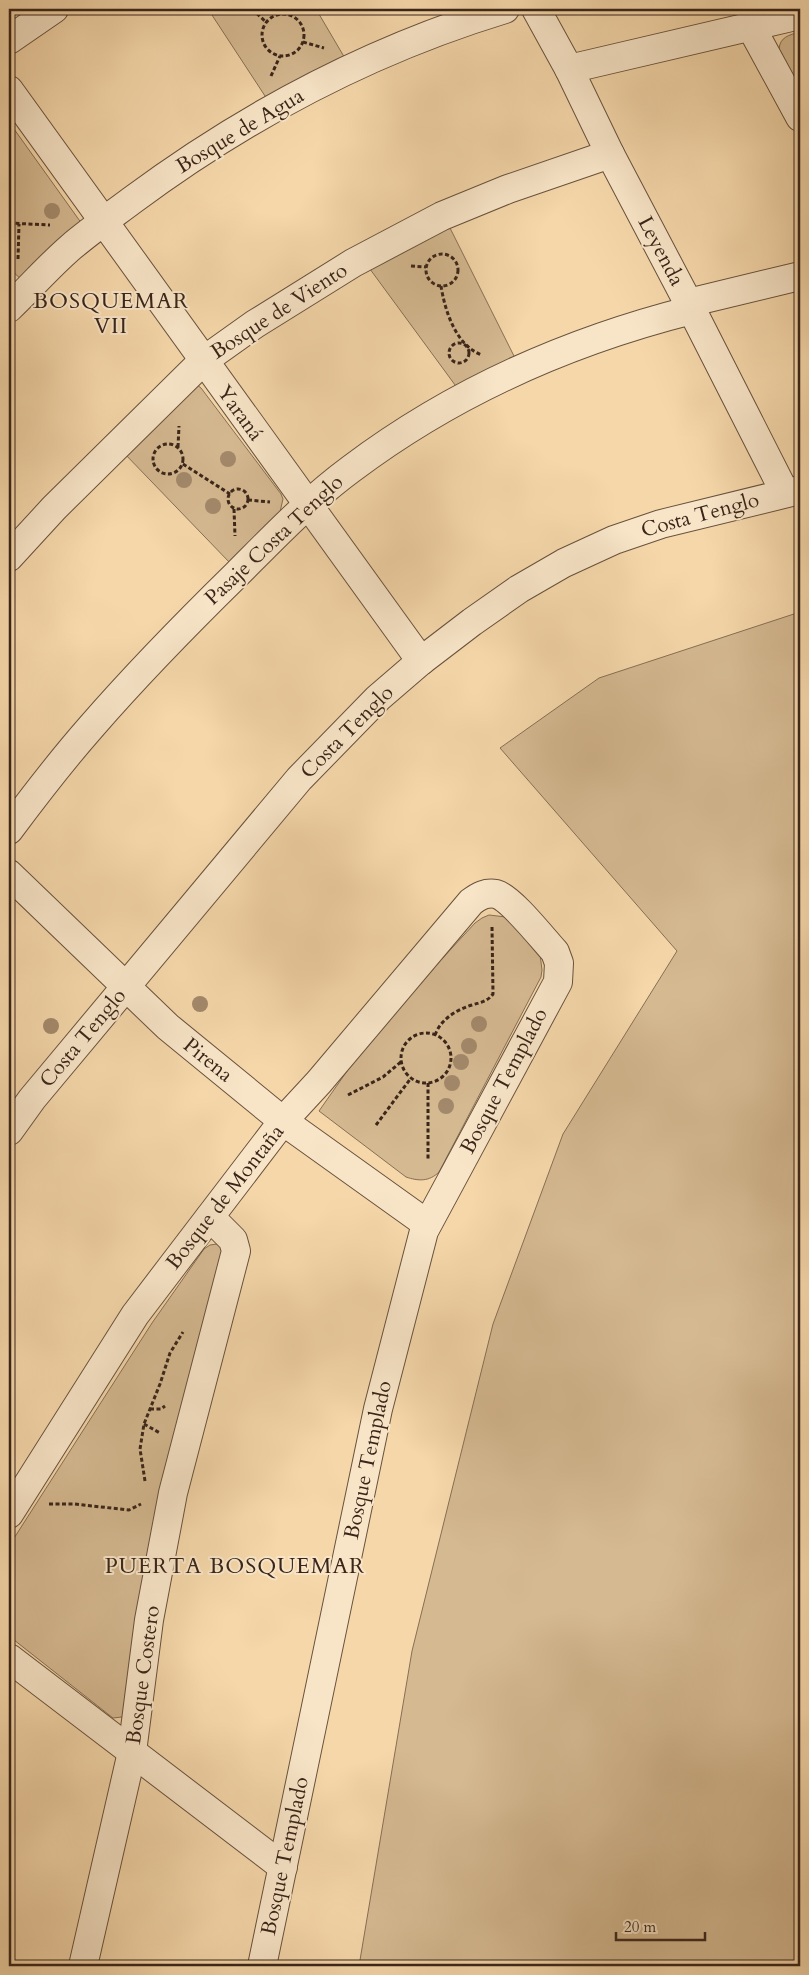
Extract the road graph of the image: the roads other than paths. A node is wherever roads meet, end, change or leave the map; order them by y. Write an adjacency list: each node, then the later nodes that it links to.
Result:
1 (54, 9): 6 (street)
2 (505, 9): 11 (street, Bosque de Agua)
3 (536, 9): 7 (street, Leyenda)
4 (800, 15): 5 (street)
5 (751, 27): 7 (street); 9 (street)
6 (9, 40)
7 (569, 69): 10 (street, Leyenda)
8 (9, 90): 11 (street, Yaraná)
9 (800, 117)
10 (610, 154): 13 (street, Leyenda); 15 (street, Bosque de Viento)
11 (104, 221): 14 (street, Bosque de Agua); 15 (street, Yaraná)
12 (800, 276): 13 (street, Pasaje Costa Tenglo)
13 (690, 306): 16 (street, Leyenda); 17 (street, Pasaje Costa Tenglo)
14 (9, 308)
15 (203, 361): 17 (street, Yaraná); 18 (street, Bosque de Viento)
16 (792, 491): 19 (street, Costa Tenglo)
17 (307, 504): 19 (street, Yaraná); 20 (street, Pasaje Costa Tenglo)
18 (9, 558)
19 (421, 661): 23 (street, Costa Tenglo)
20 (9, 830)
21 (9, 874): 23 (street, Pirena)
22 (471, 902): 24 (street, Bosque de Montaña); 27 (street, Bosque Templado)
23 (125, 987): 24 (street, Pirena); 25 (street, Costa Tenglo)
24 (283, 1121): 26 (street, Bosque de Montaña); 27 (street, Pirena)
25 (9, 1131)
26 (210, 1217): 28 (street, Bosque de Montaña); 30 (street, Bosque Costero)
27 (427, 1224): 31 (street, Bosque Templado)
28 (9, 1514)
29 (9, 1658): 30 (street)
30 (132, 1752): 31 (street); 32 (street, Bosque Costero)
31 (283, 1868): 33 (street, Bosque Templado)
32 (83, 1966)
33 (262, 1966)

